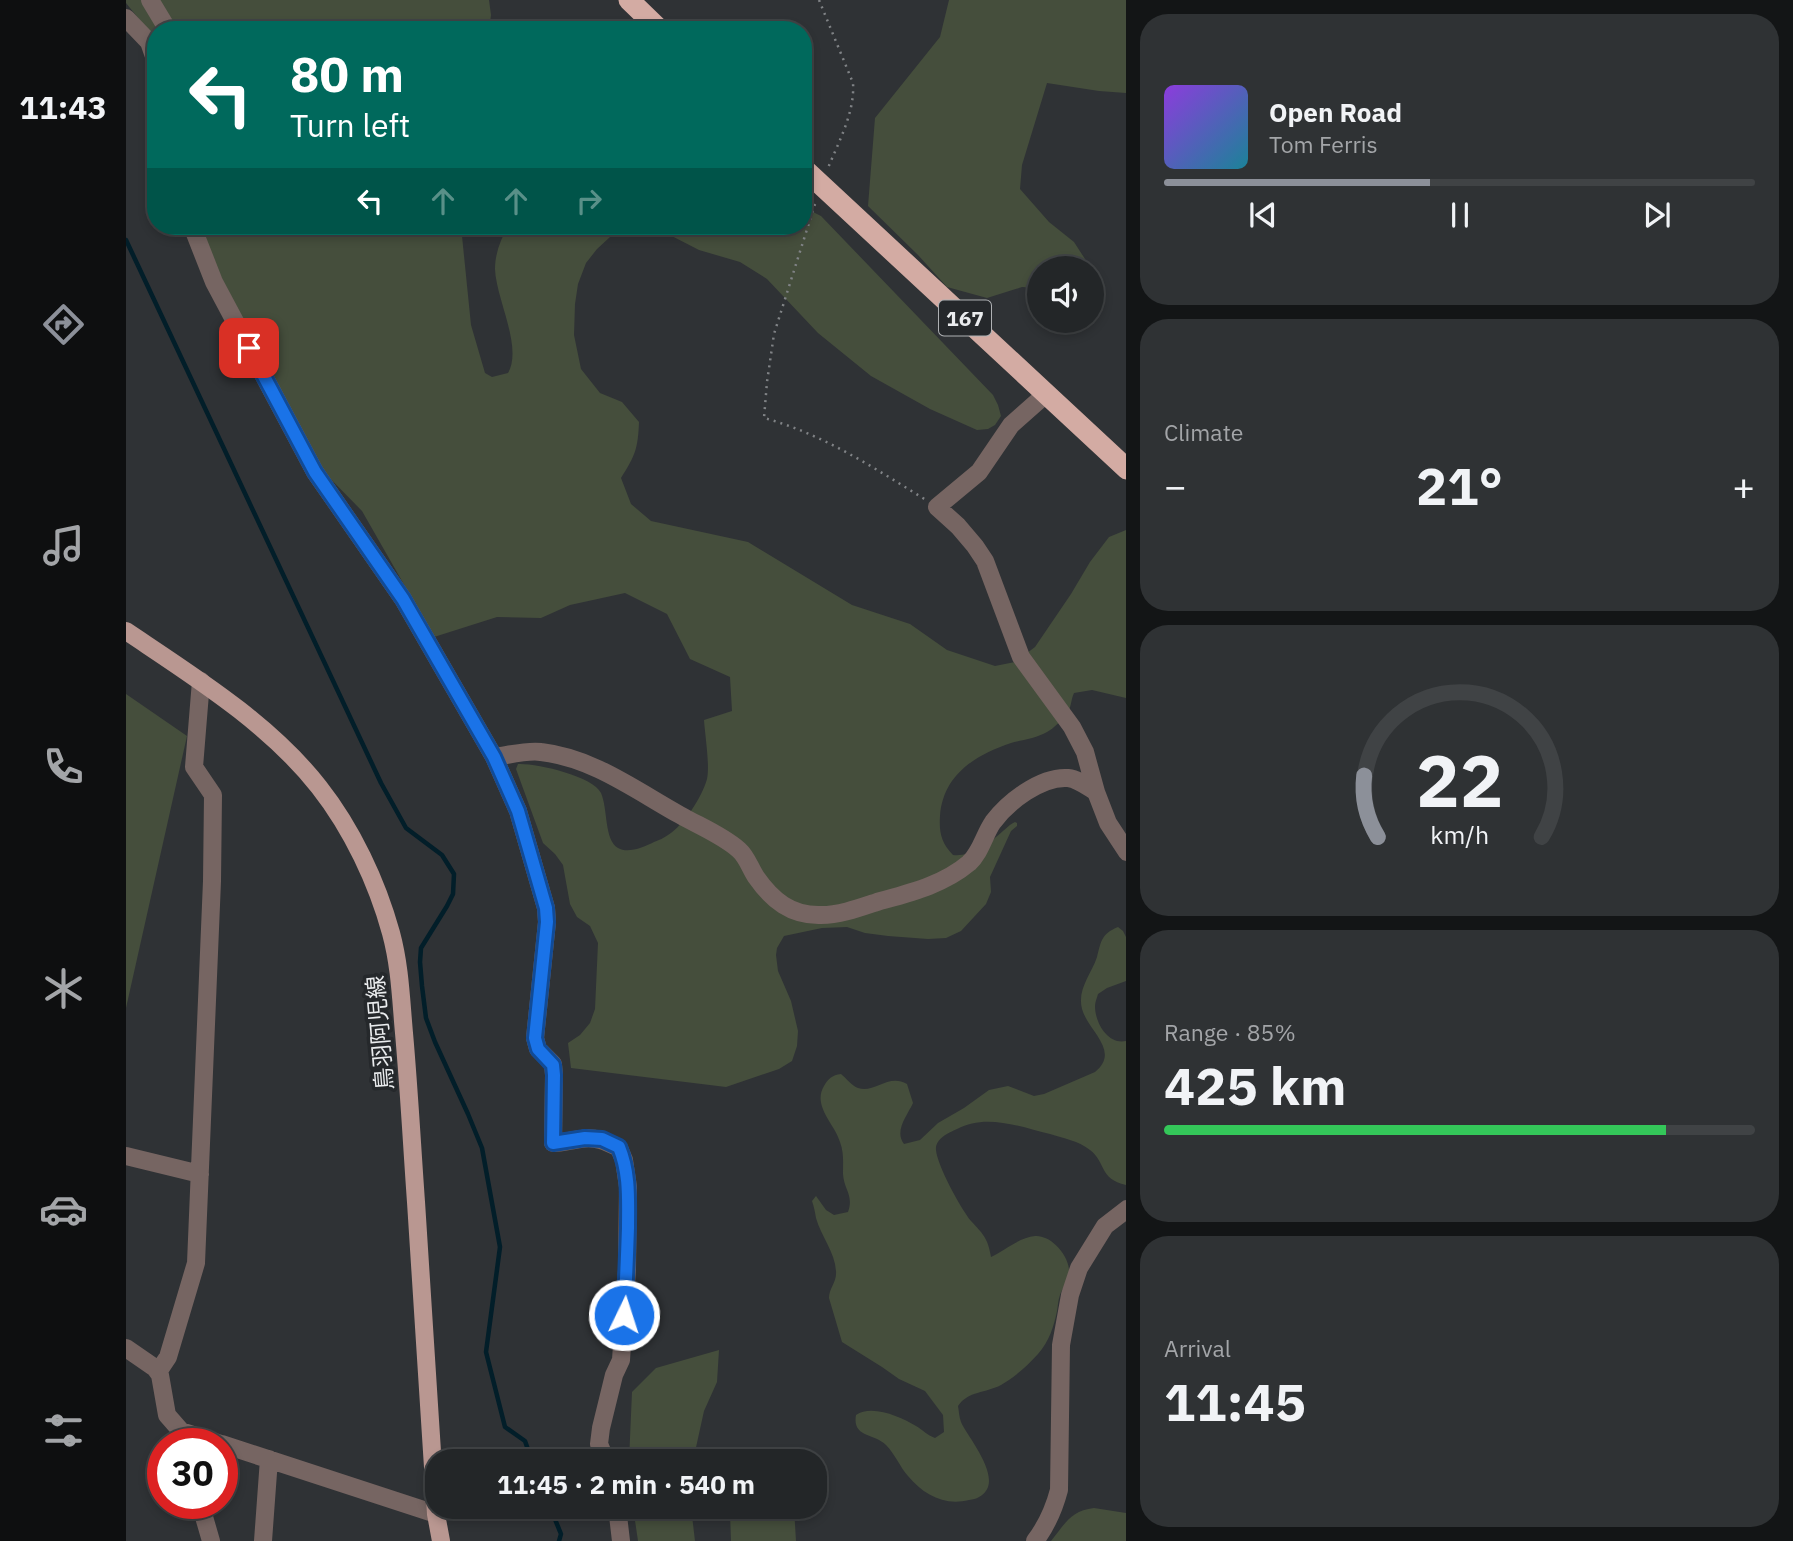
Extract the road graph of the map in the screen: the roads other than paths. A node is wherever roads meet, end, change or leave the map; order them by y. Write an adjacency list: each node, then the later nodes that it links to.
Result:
1 (150, 0): 4 (street)
2 (629, 0): 5 (highway)
3 (126, 18): 6 (street)
4 (163, 21)
5 (651, 21)
6 (147, 40)
7 (812, 177): 9 (highway, 167)
8 (196, 235): 13 (street)
9 (1046, 394): 10 (highway, 167); 14 (street)
10 (1126, 469)
11 (126, 631): 12 (main road, 鳥羽阿児線)
12 (201, 681): 17 (street); 23 (main road, 鳥羽阿児線)
13 (494, 757): 14 (street); 24 (street)
14 (1096, 792): 15 (street)
15 (1126, 852)
16 (126, 1156): 17 (street)
17 (200, 1174): 20 (street)
18 (1126, 1209): 34 (street)
19 (126, 1348): 20 (street)
20 (158, 1372): 21 (street)
21 (176, 1428)
22 (238, 1449): 25 (street)
23 (432, 1449)
24 (601, 1449)
25 (269, 1459): 26 (street); 31 (street)
26 (425, 1510)
27 (205, 1519): 30 (street)
28 (437, 1519): 32 (main road, 鳥羽阿児線)
29 (618, 1519): 33 (street)
30 (211, 1541)
31 (263, 1541)
32 (441, 1541)
33 (621, 1541)
34 (1035, 1541)

